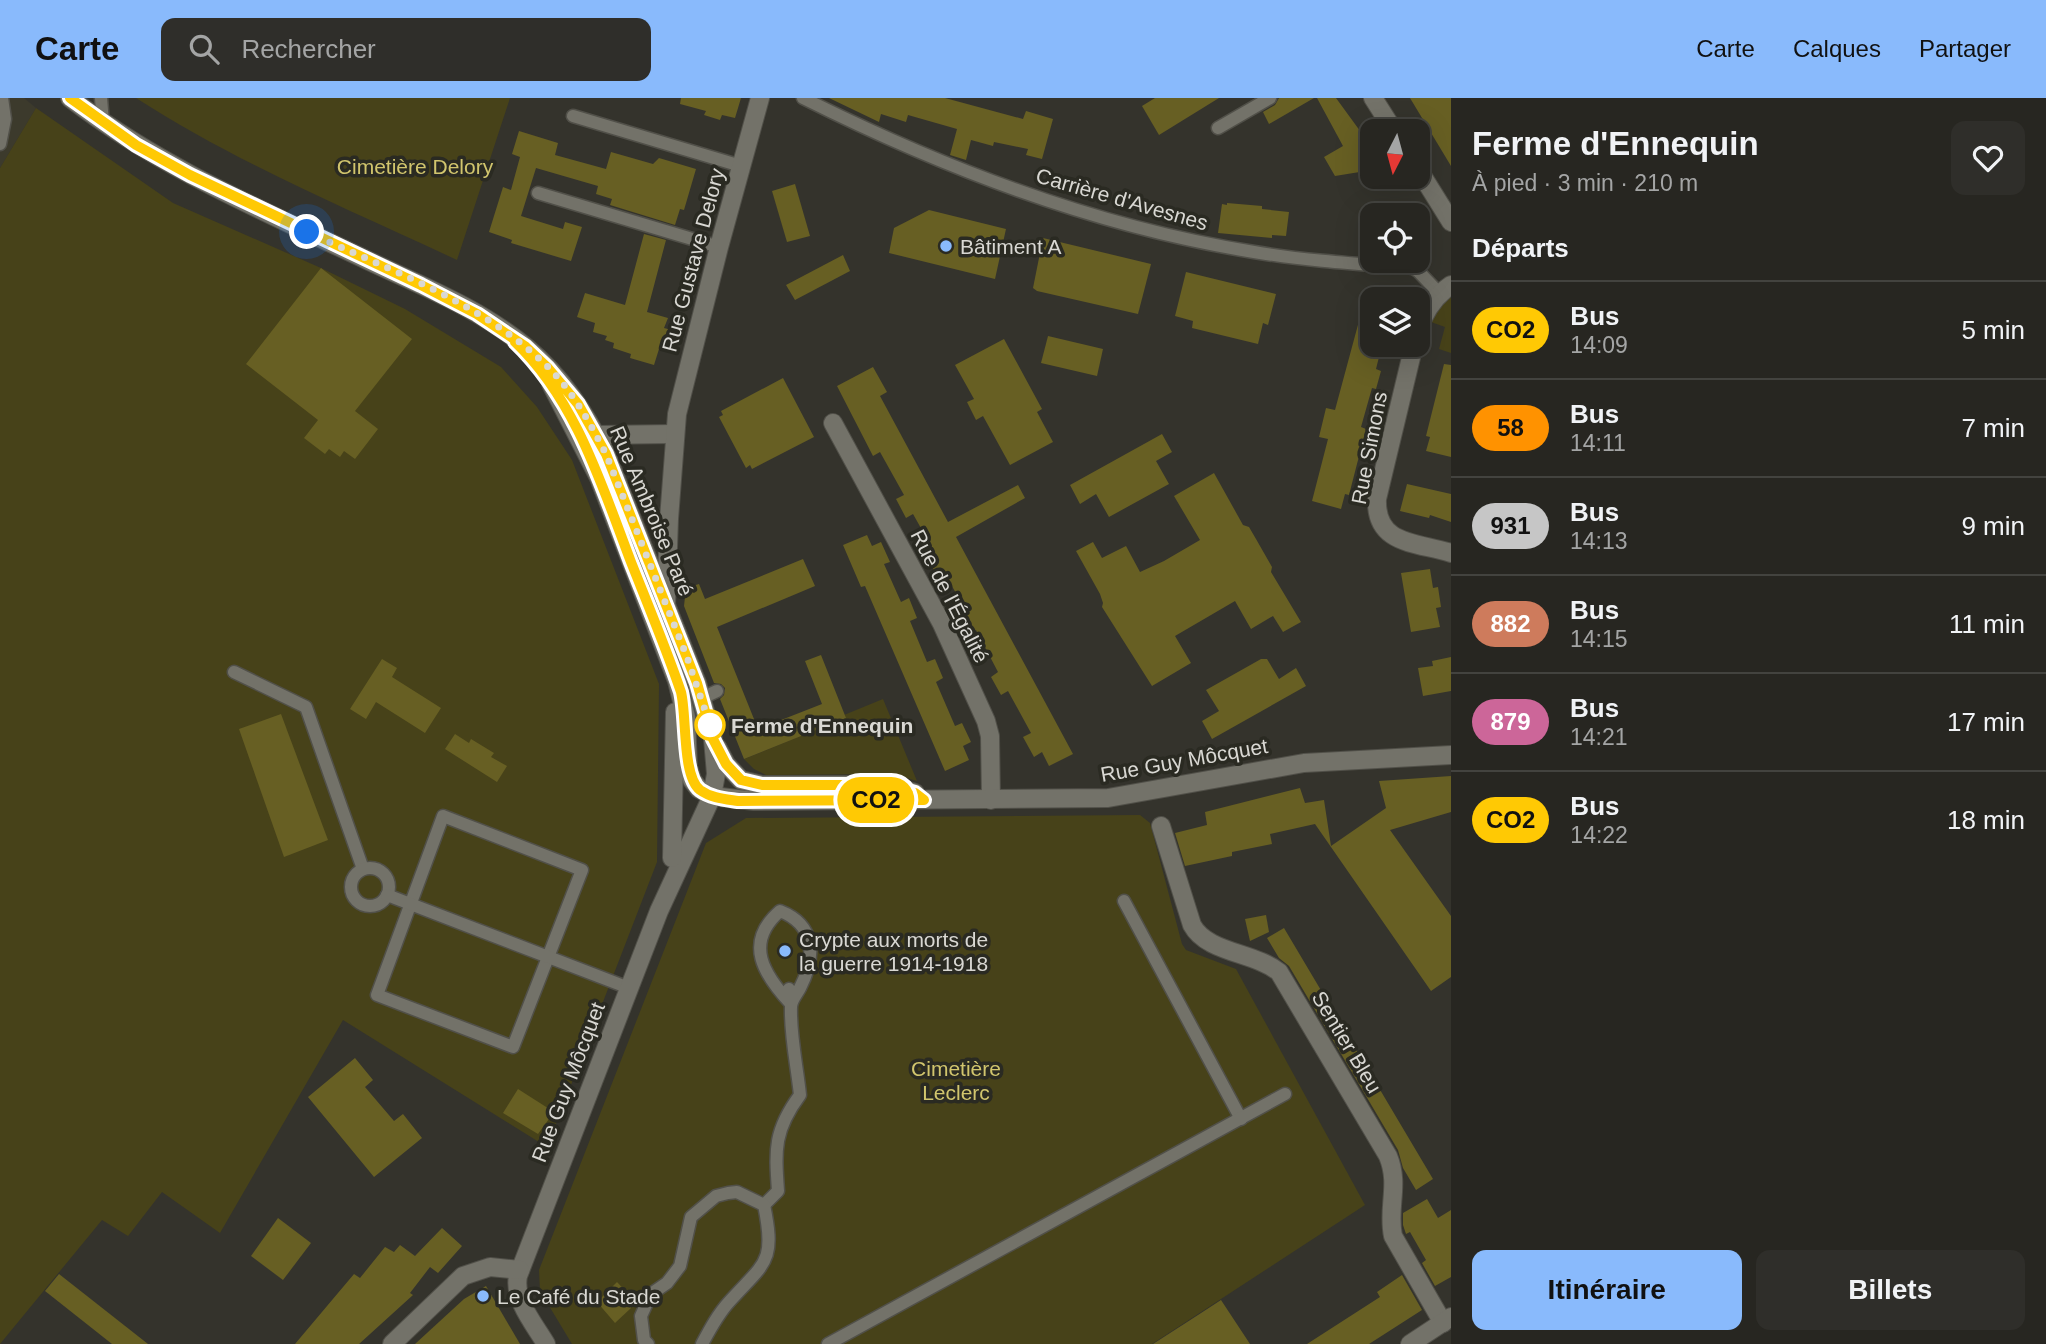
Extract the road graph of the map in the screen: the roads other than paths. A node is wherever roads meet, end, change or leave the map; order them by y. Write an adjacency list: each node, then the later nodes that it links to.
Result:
1 (2, 98): 12 (lane)
2 (70, 98): 10 (street, Rue Ambroise Paré)
3 (102, 98): 10 (lane)
4 (760, 98): 13 (street, Rue Gustave Delory)
5 (803, 98): 18 (lane, Carrière d'Avesnes)
6 (1270, 98): 11 (lane)
7 (1373, 98): 9 (street)
8 (573, 116): 13 (lane)
9 (1386, 119)
10 (103, 122): 23 (street, Rue Ambroise Paré)
11 (1218, 128)
12 (0, 144)
13 (741, 166): 17 (street, Rue Gustave Delory)
14 (1430, 188): 16 (street)
15 (538, 193): 17 (lane)
16 (1451, 222)
17 (719, 247): 22 (street, Rue Gustave Delory)
18 (1445, 289): 19 (street)
19 (1430, 307)
20 (1410, 357): 24 (street, Rue Simons)
21 (833, 423): 32 (street, Rue de l'Égalité)
22 (674, 434): 23 (street); 25 (street, Rue Gustave Delory)
23 (589, 439): 25 (street, Rue Ambroise Paré); 26 (street, Rue Ambroise Paré)
24 (1451, 554)
25 (666, 606): 28 (street, Rue Ambroise Paré)
26 (668, 657): 30 (street, Rue Ambroise Paré); 34 (street, Rue Ambroise Paré)
27 (234, 672): 35 (lane)
28 (713, 739): 30 (street, Rue Ambroise Paré); 31 (street, Rue Ambroise Paré)
29 (1451, 755): 32 (street, Rue Guy Môcquet)
30 (712, 796): 31 (street, Rue Guy Môcquet); 34 (street, Rue Guy Môcquet); 39 (street, Rue Guy Môcquet)
31 (920, 796): 32 (street, Rue Guy Môcquet)
32 (990, 800)
33 (1161, 825): 48 (street, Sentier Bleu)
34 (672, 858): 39 (street, Rue Guy Môcquet)
35 (363, 869): 36 (lane); 36 (lane)
36 (387, 895): 38 (lane)
37 (1124, 901): 45 (lane)
38 (411, 904): 40 (lane); 40 (lane); 40 (lane)
39 (659, 911): 41 (street, Rue Guy Môcquet)
40 (548, 957): 41 (lane)
41 (629, 988): 47 (street, Rue Guy Môcquet)
42 (789, 989): 43 (lane)
43 (791, 1004): 43 (lane); 46 (lane)
44 (1285, 1094): 45 (lane)
45 (1241, 1119): 53 (lane)
46 (764, 1205): 49 (lane); 52 (lane)
47 (520, 1270): 50 (street); 51 (street)
48 (1442, 1328): 54 (street)
49 (643, 1343)
50 (392, 1344)
51 (546, 1344)
52 (702, 1344)
53 (828, 1344)
54 (1410, 1344)

